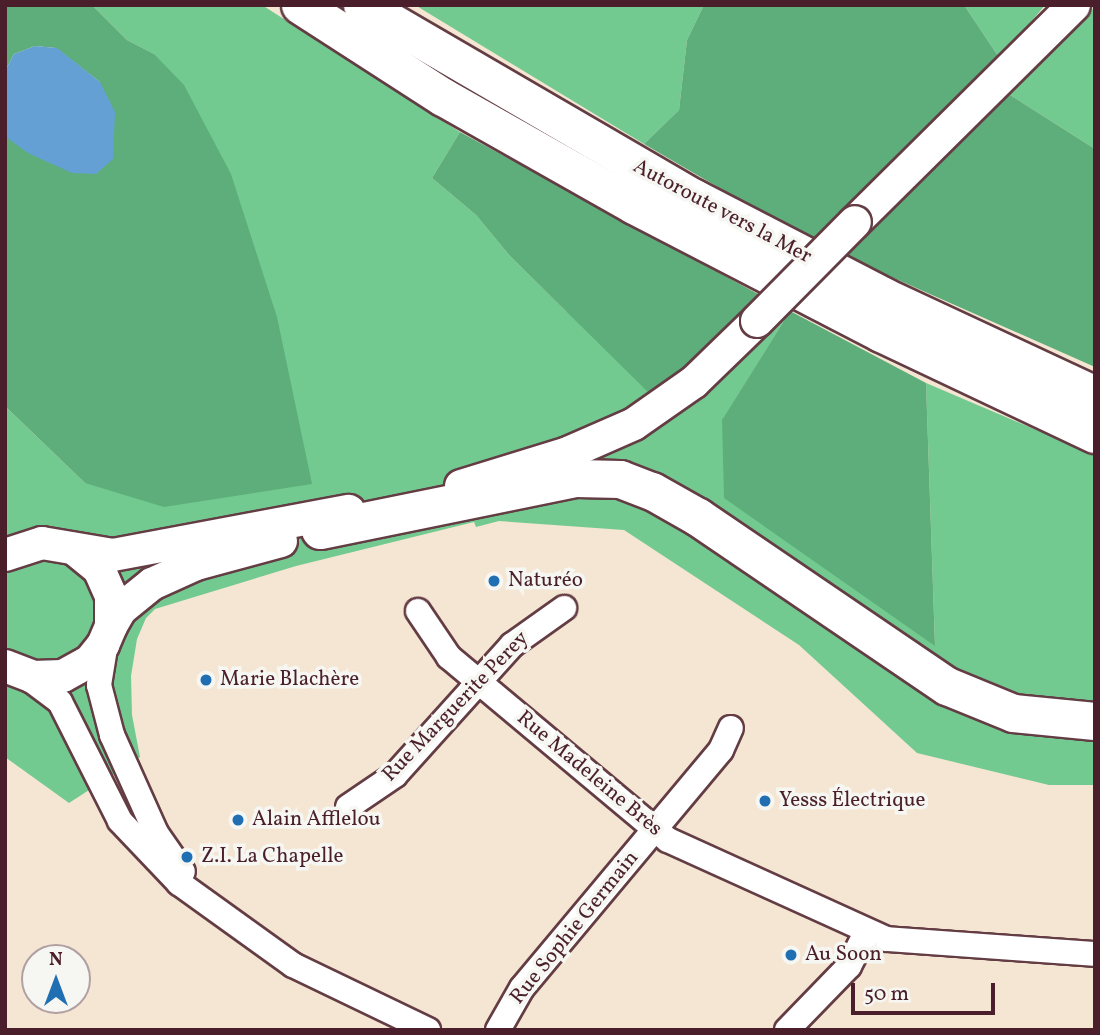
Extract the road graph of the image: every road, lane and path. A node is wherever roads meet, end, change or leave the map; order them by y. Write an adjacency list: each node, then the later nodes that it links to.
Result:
1 (300, 5): 7 (highway)
2 (362, 5): 6 (highway, Autoroute vers la Mer)
3 (1062, 5): 5 (main road)
4 (1074, 5): 5 (main road)
5 (1021, 54): 8 (main road, bridge)
6 (1095, 395)
7 (1095, 434)
8 (389, 504): 9 (main road); 10 (main road)
9 (320, 530): 14 (main road); 17 (highway)
10 (74, 549): 11 (main road); 14 (main road)
11 (5, 555)
12 (564, 607): 16 (street, Rue Marguerite Perey)
13 (418, 611): 16 (street, Rue Madeleine Brès)
14 (109, 631): 15 (main road); 21 (street)
15 (12, 670): 21 (street)
16 (478, 682): 19 (street, Rue Marguerite Perey); 20 (street, Rue Madeleine Brès)
17 (1095, 721)
18 (731, 728): 20 (street, Rue Sophie Germain)
19 (348, 807)
20 (653, 831): 22 (street, Rue Madeleine Brès); 25 (street, Rue Sophie Germain)
21 (215, 910): 24 (street)
22 (867, 931): 23 (street, Rue Madeleine Brès); 26 (street)
23 (1095, 954)
24 (428, 1030)
25 (498, 1030)
26 (788, 1030)

